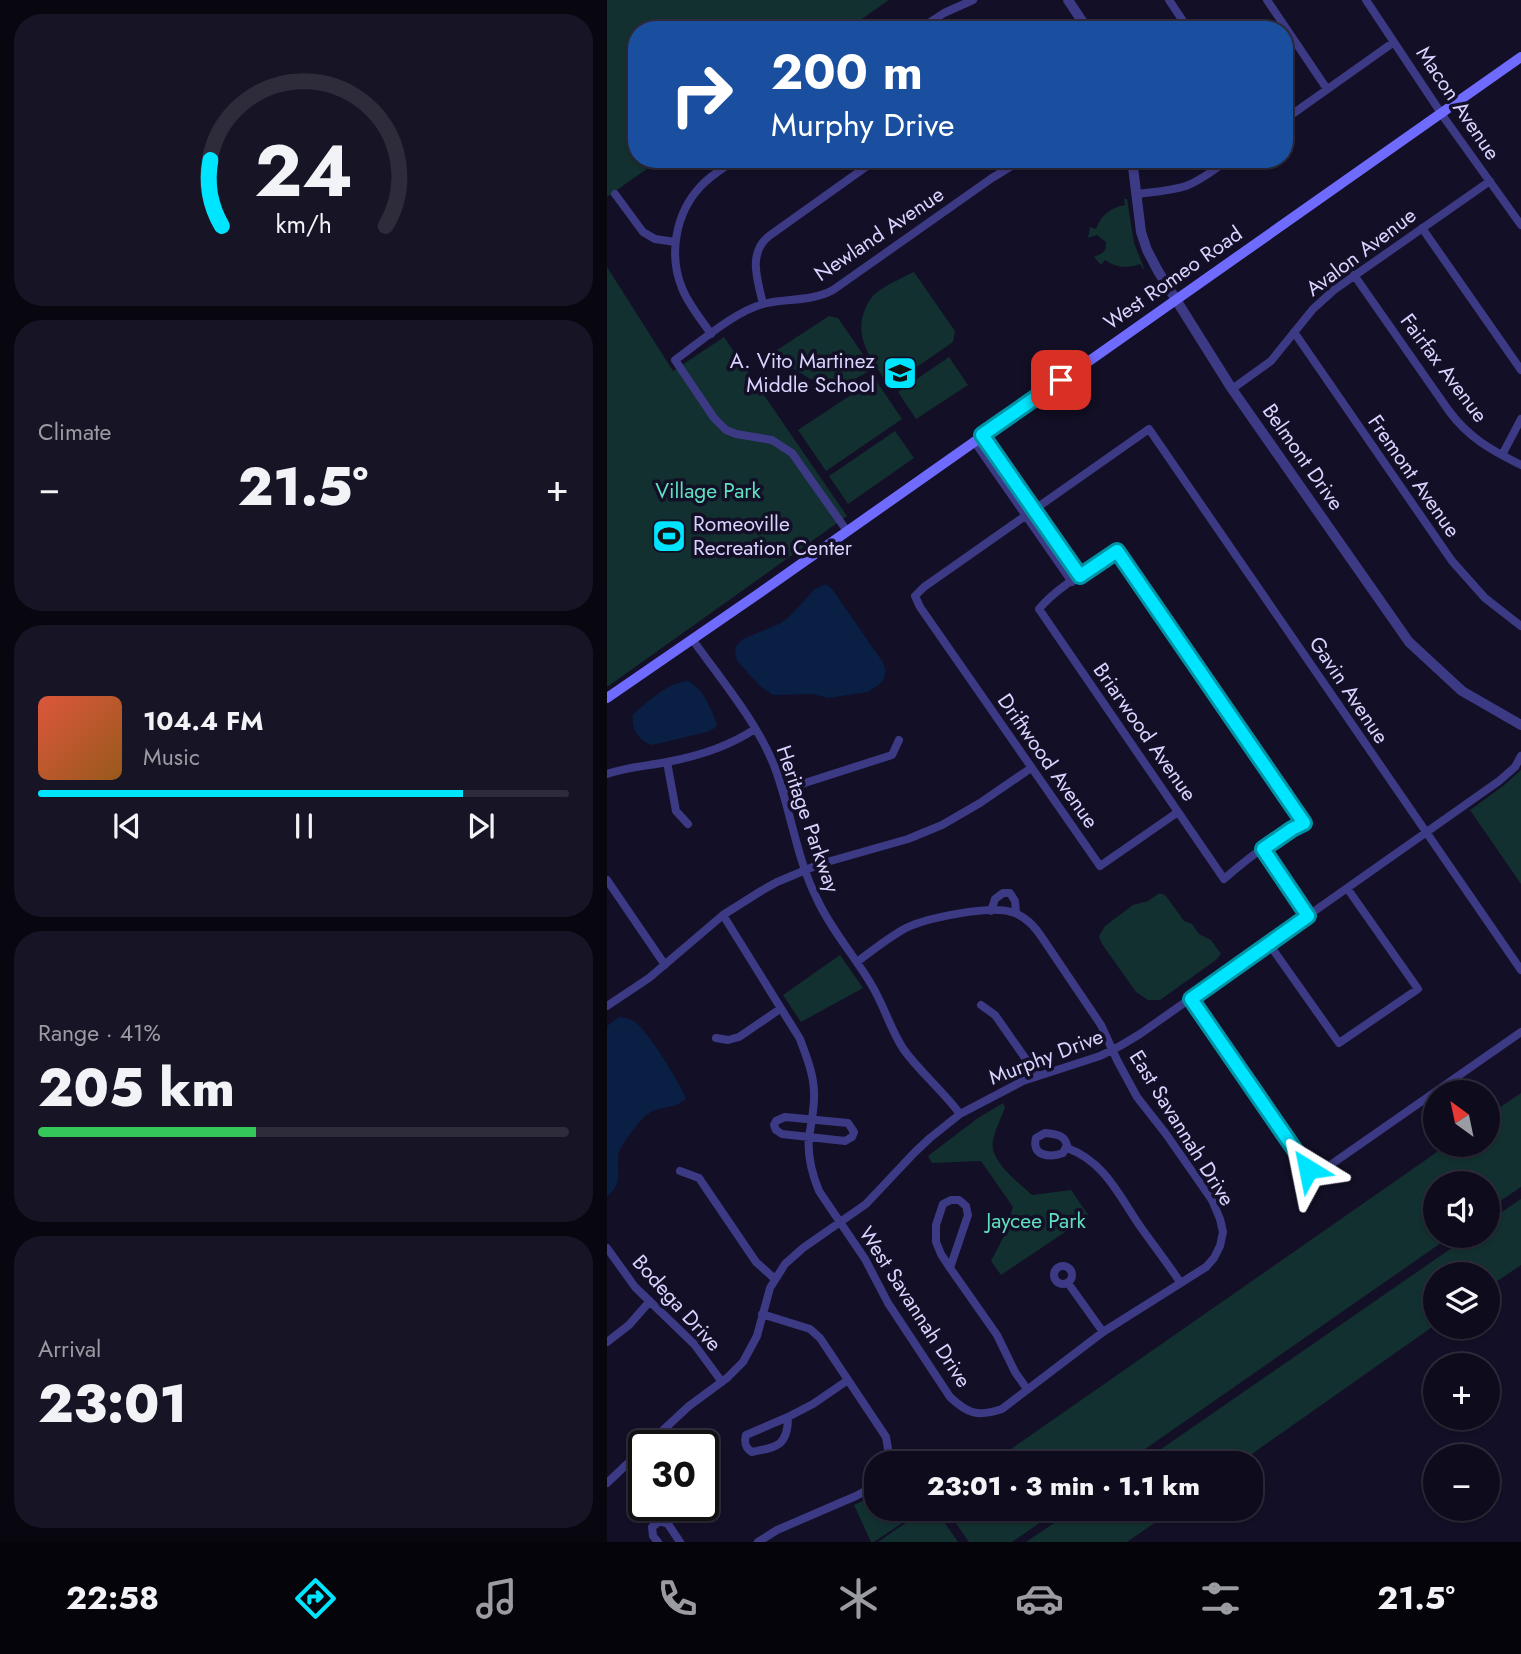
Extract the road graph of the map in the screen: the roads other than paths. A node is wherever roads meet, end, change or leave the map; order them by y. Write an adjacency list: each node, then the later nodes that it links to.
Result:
1 (973, 0): 6 (street)
2 (1068, 0): 7 (street)
3 (1169, 0): 8 (street)
4 (1267, 0): 9 (street)
5 (1366, 0): 11 (street, Macon Avenue)
6 (932, 21)
7 (1080, 21)
8 (1183, 21)
9 (1281, 21)
10 (1293, 39): 13 (street)
11 (1395, 42): 13 (street); 14 (street, Macon Avenue)
12 (1521, 57): 14 (main road, West Romeo Road)
13 (1327, 89): 15 (street)
14 (1442, 112): 21 (street, Macon Avenue); 28 (main road, West Romeo Road)
15 (1293, 114)
16 (723, 168): 26 (street)
17 (864, 168): 29 (street)
18 (1008, 168): 29 (street, Newland Avenue)
19 (1133, 168): 23 (street, Belmont Drive)
20 (1216, 168): 23 (street)
21 (1490, 181): 24 (street, Macon Avenue); 25 (street, Avalon Avenue)
22 (615, 194): 26 (street)
23 (1137, 194): 28 (street, Belmont Drive)
24 (1521, 225)
25 (1422, 228): 27 (street, Avalon Avenue); 32 (street)
26 (675, 242): 31 (street)
27 (1354, 275): 30 (street, Avalon Avenue); 36 (street, Fairfax Avenue)
28 (1176, 299): 33 (street, Belmont Drive); 35 (main road, West Romeo Road)
29 (763, 304): 31 (street, Newland Avenue)
30 (1294, 332): 33 (street, Avalon Avenue); 42 (street, Fremont Avenue)
31 (711, 334): 39 (street, Newland Avenue)
32 (1521, 370)
33 (1232, 389): 45 (street, Belmont Drive)
34 (1521, 419): 36 (street)
35 (978, 438): 38 (street); 39 (main road, West Romeo Road)
36 (1502, 455): 37 (street, Fairfax Avenue)
37 (1521, 465)
38 (1030, 512): 40 (street); 41 (street); 50 (street, Driftwood Avenue); 55 (street, Gavin Avenue)
39 (847, 531): 43 (main road, West Romeo Road)
40 (1080, 576): 41 (street, Briarwood Avenue); 56 (street, Briarwood Avenue)
41 (1072, 582): 53 (street, Briarwood Avenue)
42 (1521, 626)
43 (692, 639): 44 (main road, West Romeo Road); 46 (street, Heritage Parkway)
44 (607, 698)
45 (1521, 725)
46 (755, 729): 49 (street); 52 (street, Heritage Parkway)
47 (899, 740): 52 (street)
48 (1521, 757): 55 (street, Murphy Drive)
49 (667, 762): 51 (street); 54 (street)
50 (1031, 768): 53 (street, Driftwood Avenue); 57 (street)
51 (607, 774)
52 (783, 790): 57 (street, Heritage Parkway)
53 (1178, 812): 56 (street, Briarwood Avenue)
54 (688, 824)
55 (1426, 832): 59 (street, Murphy Drive); 67 (street, Gavin Avenue)
56 (1263, 849): 63 (street)
57 (805, 870): 62 (street); 65 (street, Heritage Parkway)
58 (607, 880): 66 (street)
59 (1347, 888): 63 (street, Murphy Drive); 64 (street)
60 (991, 911): 61 (street); 61 (street, East Savannah Drive); 65 (street)
61 (1016, 913): 74 (street, East Savannah Drive)
62 (723, 915): 66 (street); 71 (street, West Savannah Drive)
63 (1308, 916): 64 (street, Murphy Drive)
64 (1269, 944): 68 (street, Murphy Drive)
65 (857, 962): 76 (street, Heritage Parkway)
66 (665, 965): 70 (street)
67 (1521, 970)
68 (1191, 999): 72 (street); 74 (street, Murphy Drive)
69 (981, 1005): 75 (street)
70 (607, 1006)
71 (780, 1009): 73 (street); 77 (street, West Savannah Drive)
72 (1521, 1032)
73 (716, 1038)
74 (1113, 1050): 75 (street, Murphy Drive); 85 (street, East Savannah Drive)
75 (1037, 1075): 76 (street, Murphy Drive)
76 (960, 1114): 81 (street, Murphy Drive)
77 (812, 1119): 78 (street, West Savannah Drive); 78 (street); 78 (street)
78 (809, 1138): 81 (street, West Savannah Drive)
79 (1067, 1148): 85 (street)
80 (680, 1171): 84 (street)
81 (840, 1223): 84 (street, Murphy Drive); 93 (street, West Savannah Drive)
82 (607, 1248): 87 (street, Bodega Drive)
83 (950, 1268): 83 (street); 93 (street)
84 (775, 1279): 88 (street, Murphy Drive)
85 (1180, 1282): 89 (street, East Savannah Drive)
86 (1068, 1283): 89 (street)
87 (650, 1301): 90 (street); 92 (street, Bodega Drive)
88 (762, 1314): 91 (street); 92 (street, Murphy Drive)
89 (1103, 1332): 93 (street, West Savannah Drive)
90 (607, 1342)
91 (848, 1380): 94 (street); 96 (street)
92 (722, 1382): 95 (street, Murphy Drive)
93 (1027, 1390)
94 (788, 1418): 94 (street)
95 (663, 1430)
96 (888, 1451)
97 (628, 1463): 98 (street, Murphy Drive)
98 (607, 1483)
99 (864, 1492): 102 (street)
100 (658, 1542): 101 (street)
101 (680, 1542)
102 (758, 1542)

